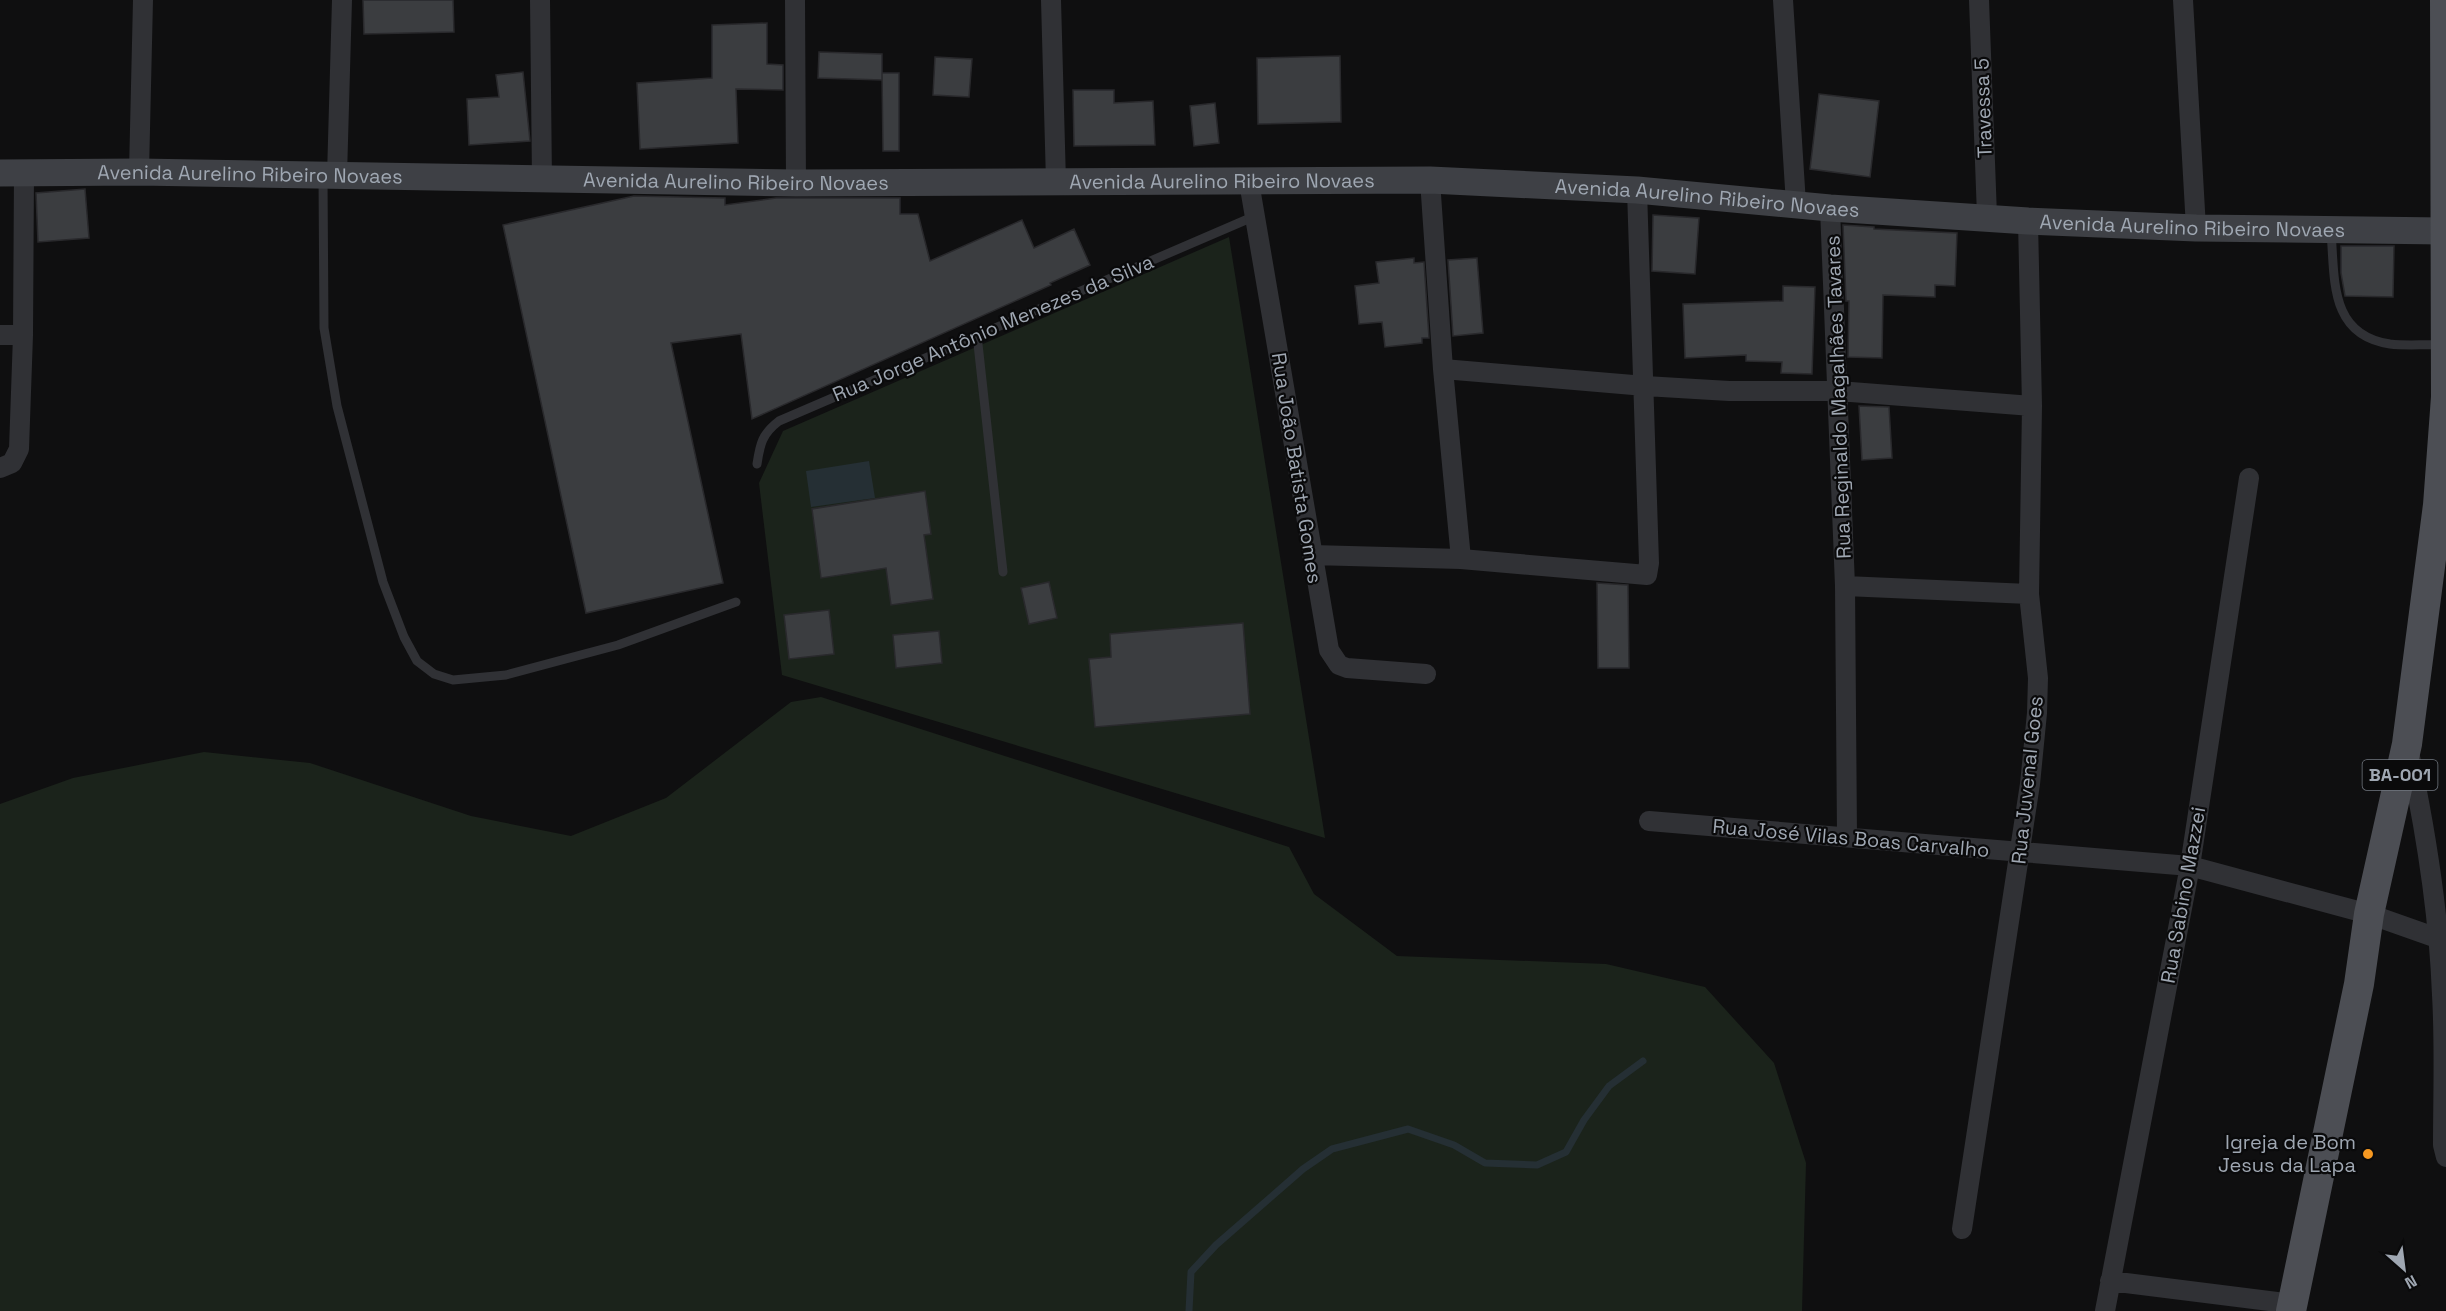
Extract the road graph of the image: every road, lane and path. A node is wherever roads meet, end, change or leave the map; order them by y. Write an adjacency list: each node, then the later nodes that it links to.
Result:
1 (143, 0): 10 (street)
2 (342, 0): 12 (street)
3 (540, 0): 13 (street)
4 (795, 0): 17 (street)
5 (1051, 0): 15 (street)
6 (1783, 0): 19 (street)
7 (1979, 0): 22 (street, Travessa 5)
8 (2183, 0): 24 (street)
9 (2445, 0): 26 (main road, BA-001)
10 (139, 172): 11 (street, Avenida Aurelino Ribeiro Novaes); 12 (street, Avenida Aurelino Ribeiro Novaes)
11 (12, 173): 28 (street)
12 (330, 176): 13 (street, Avenida Aurelino Ribeiro Novaes); 44 (lane)
13 (542, 180): 17 (street, Avenida Aurelino Ribeiro Novaes)
14 (1430, 180): 16 (street, Avenida Aurelino Ribeiro Novaes); 18 (street, Avenida Aurelino Ribeiro Novaes); 31 (street)
15 (1056, 182): 16 (street, Avenida Aurelino Ribeiro Novaes); 17 (street, Avenida Aurelino Ribeiro Novaes)
16 (1250, 182): 21 (street, Rua João Batista Gomes)
17 (796, 183)
18 (1636, 190): 19 (street, Avenida Aurelino Ribeiro Novaes); 32 (street)
19 (1796, 204): 20 (street, Avenida Aurelino Ribeiro Novaes)
20 (1830, 208): 22 (street, Avenida Aurelino Ribeiro Novaes); 33 (street, Rua Reginaldo Magalhães Tavares)
21 (1255, 216): 29 (lane, Rua Jorge Antônio Menezes da Silva); 39 (street, Rua João Batista Gomes)
22 (1987, 216): 23 (street, Avenida Aurelino Ribeiro Novaes)
23 (2028, 221): 24 (street, Avenida Aurelino Ribeiro Novaes); 35 (street, Rua Juvenal Goes)
24 (2196, 228): 25 (street, Avenida Aurelino Ribeiro Novaes)
25 (2331, 229): 26 (street, Avenida Aurelino Ribeiro Novaes); 30 (lane)
26 (2444, 231): 30 (main road, BA-001)
27 (0, 335): 28 (street)
28 (23, 335): 37 (street)
29 (977, 335): 36 (lane, Rua Jorge Antônio Menezes da Silva); 41 (lane)
30 (2445, 345): 34 (main road, BA-001)
31 (1443, 369): 32 (street); 40 (street)
32 (1645, 386): 33 (street); 40 (street)
33 (1838, 391): 35 (street); 42 (street, Rua Reginaldo Magalhães Tavares)
34 (2446, 397): 46 (main road, BA-001)
35 (2032, 406): 43 (street, Rua Juvenal Goes)
36 (757, 464)
37 (0, 468)
38 (2249, 478): 50 (street, Rua Sabino Mazzei)
39 (1312, 555): 40 (street); 45 (street, Rua João Batista Gomes)
40 (1461, 558)
41 (1003, 572)
42 (1845, 586): 43 (street); 48 (street, Rua Reginaldo Magalhães Tavares)
43 (2029, 594): 49 (street, Rua Juvenal Goes)
44 (736, 602)
45 (1426, 674)
46 (2407, 744): 51 (main road, BA-001); 52 (street)
47 (1649, 820): 48 (street, Rua José Vilas Boas Carvalho)
48 (1847, 836): 49 (street, Rua José Vilas Boas Carvalho)
49 (2019, 853): 50 (street, Rua José Vilas Boas Carvalho); 54 (street, Rua Juvenal Goes)
50 (2190, 866): 51 (street, Rua José Vilas Boas Carvalho); 55 (street, Rua Sabino Mazzei)
51 (2369, 914): 52 (street, Rua José Vilas Boas Carvalho); 56 (main road, BA-001)
52 (2438, 938): 53 (street)
53 (2446, 1157)
54 (1962, 1229)
55 (2110, 1281): 56 (street); 57 (street, Rua Sabino Mazzei)
56 (2292, 1308)
57 (2105, 1311)

